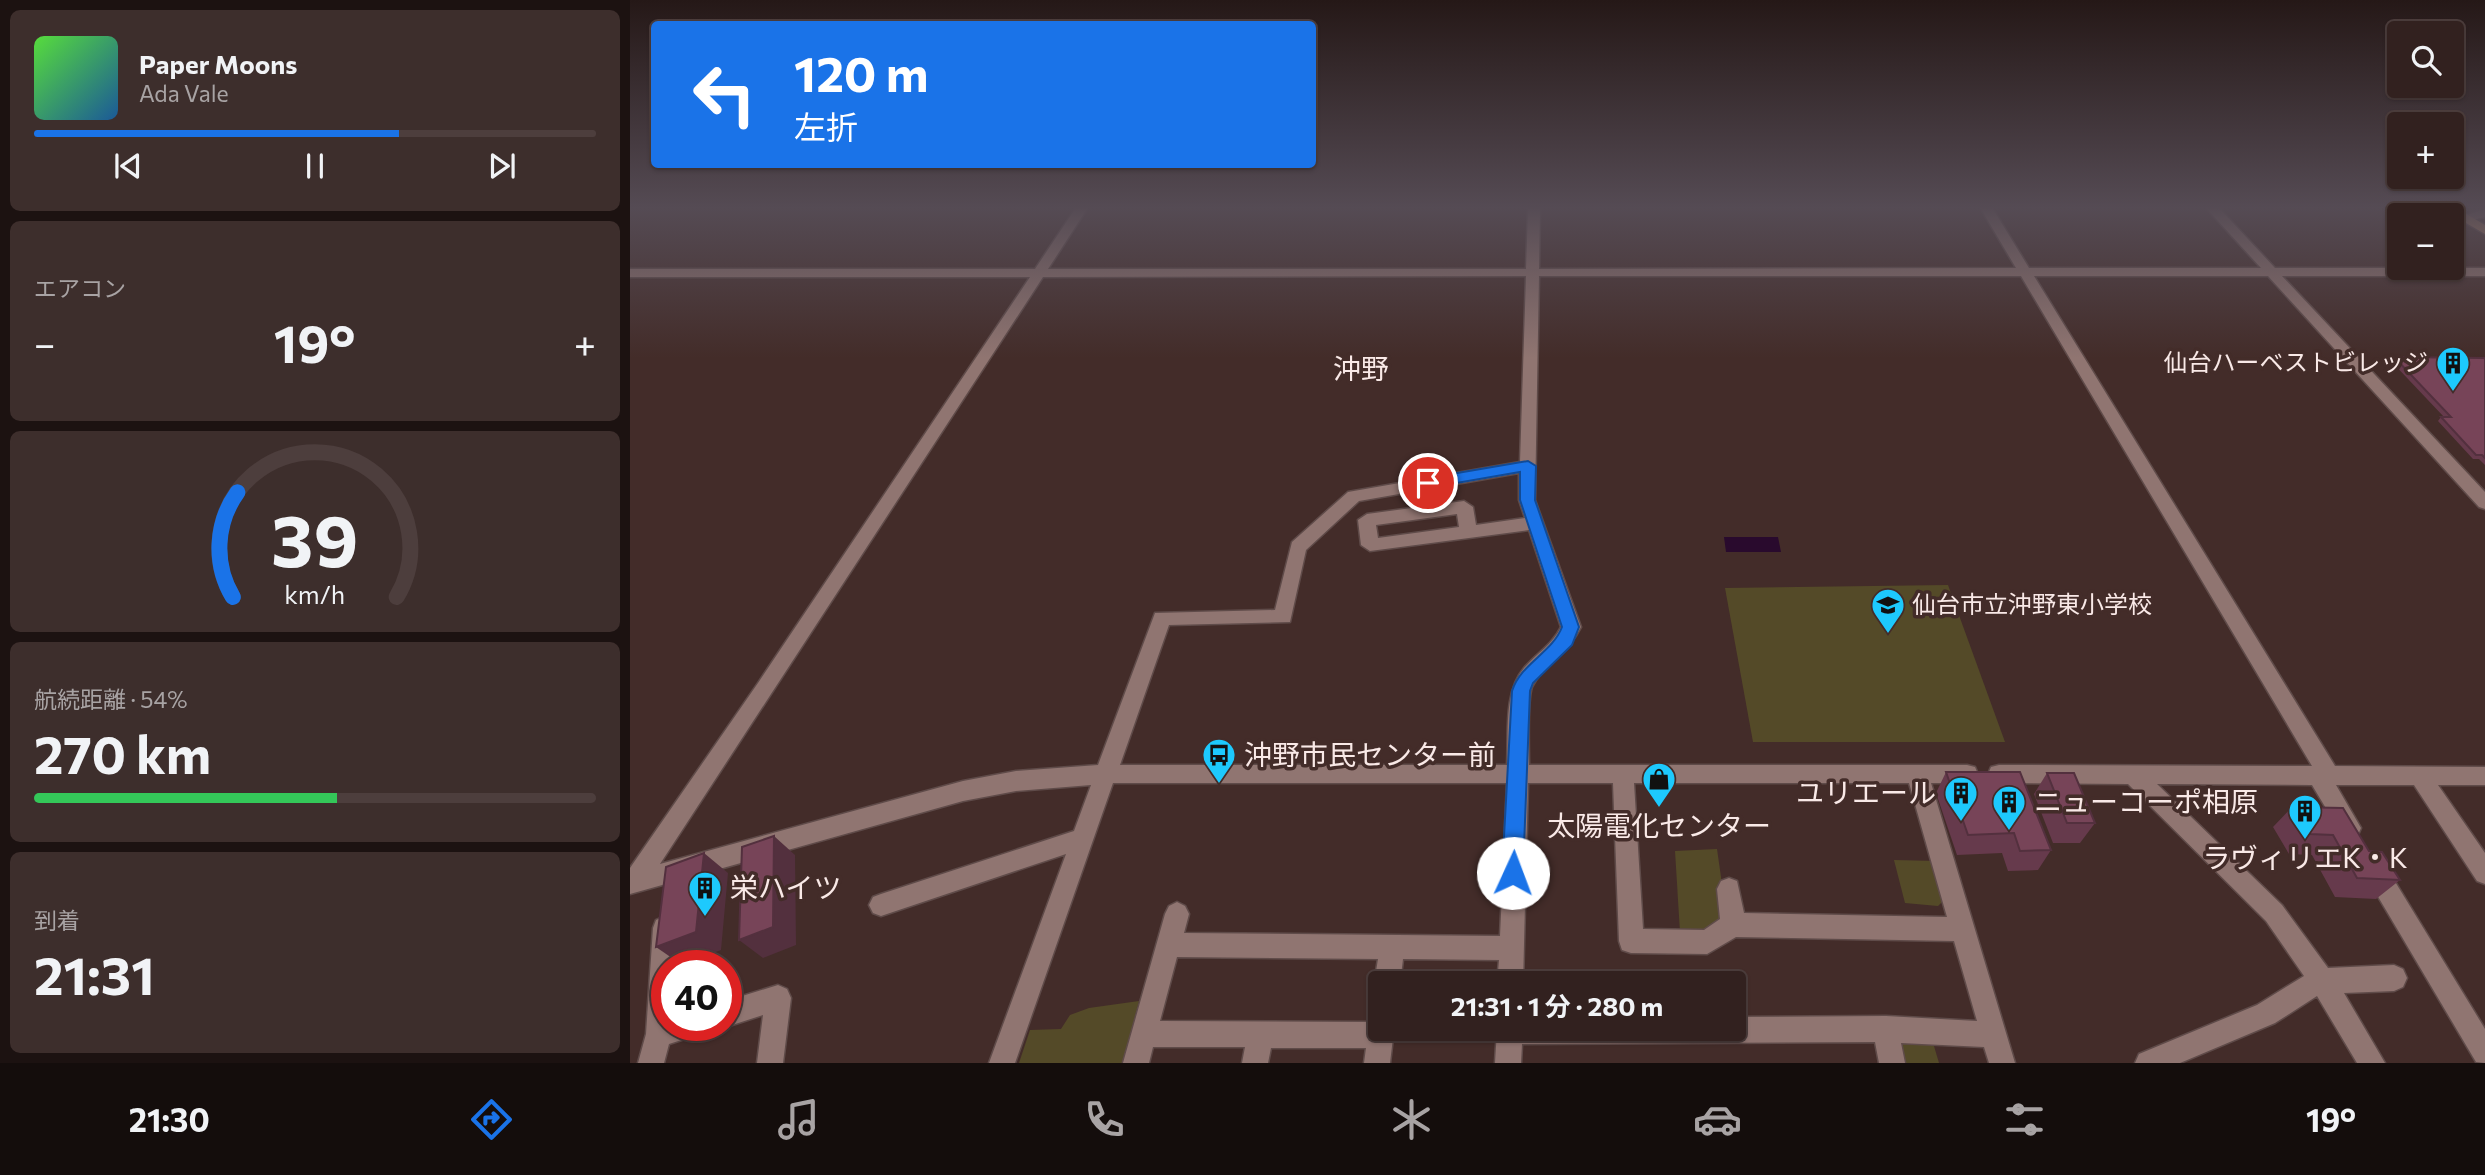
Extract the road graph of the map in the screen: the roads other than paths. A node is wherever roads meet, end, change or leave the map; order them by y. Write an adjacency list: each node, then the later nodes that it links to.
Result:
1 (1048, 259): 5 (street)
2 (1532, 259): 6 (street)
3 (2016, 259): 7 (street)
4 (2258, 259): 8 (street)
5 (1040, 271): 6 (street); 10 (street); 26 (street)
6 (1531, 271): 7 (street); 11 (street)
7 (2024, 272): 8 (street); 20 (street)
8 (2270, 272): 9 (street); 12 (street)
9 (2485, 272)
10 (630, 273)
11 (1528, 466): 13 (street); 16 (street)
12 (2485, 503)
13 (1534, 523): 14 (street); 15 (street)
14 (1469, 532): 14 (street)
15 (1516, 773): 16 (street); 17 (street); 34 (street)
16 (1107, 774): 23 (street); 24 (street)
17 (1623, 774): 18 (street); 30 (street)
18 (1917, 774): 19 (street); 31 (street)
19 (2131, 774): 20 (street); 39 (street)
20 (2323, 774): 21 (street); 50 (street)
21 (2418, 775): 22 (street); 25 (street)
22 (2485, 776)
23 (1083, 840): 28 (street); 53 (street)
24 (676, 870): 26 (street); 35 (street)
25 (2485, 873)
26 (632, 883)
27 (1729, 889): 30 (street)
28 (881, 905)
29 (1177, 914): 32 (street)
30 (1733, 925): 31 (street)
31 (1964, 929): 45 (street)
32 (1168, 945): 33 (street); 44 (street)
33 (1392, 945): 34 (street); 36 (street)
34 (1511, 948): 37 (street)
35 (662, 950)
36 (1389, 971)
37 (1510, 971)
38 (2394, 978): 39 (street)
39 (2322, 981): 60 (street); 61 (street)
40 (742, 1009): 52 (street)
41 (1746, 1029): 42 (street)
42 (1886, 1029): 45 (street); 58 (street)
43 (1368, 1032): 46 (street)
44 (1144, 1034): 46 (street); 54 (street)
45 (1994, 1035): 59 (street)
46 (1260, 1036): 55 (street)
47 (657, 1041): 51 (street)
48 (1380, 1041): 56 (street)
49 (1509, 1041): 57 (street)
50 (2485, 1053)
51 (651, 1063)
52 (770, 1063)
53 (1002, 1063)
54 (1136, 1063)
55 (1255, 1063)
56 (1377, 1063)
57 (1508, 1063)
58 (1892, 1063)
59 (2002, 1063)
60 (2148, 1063)
61 (2372, 1063)

